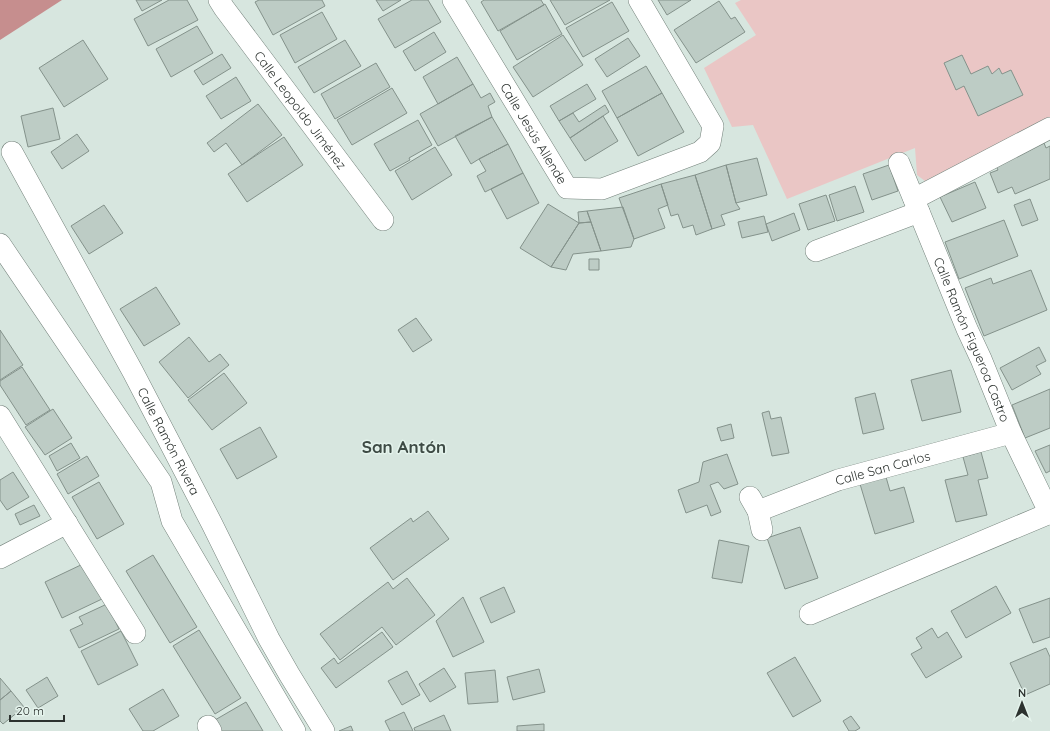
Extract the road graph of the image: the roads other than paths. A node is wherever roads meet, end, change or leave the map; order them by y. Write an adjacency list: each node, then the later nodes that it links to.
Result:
1 (453, 0): 2 (street, Calle Jesús Allende)
2 (639, 0)
3 (227, 3): 8 (street, Calle Leopoldo Jiménez)
4 (1050, 128): 7 (street)
5 (12, 152): 16 (street, Calle Ramón Rivera)
6 (899, 163): 7 (street, Calle Ramón Figueroa Castro)
7 (917, 206): 10 (street); 12 (street, Calle Ramón Figueroa Castro)
8 (383, 220)
9 (0, 244): 17 (street)
10 (816, 251)
11 (0, 416): 15 (street)
12 (1011, 432): 13 (street, Calle San Carlos); 14 (street, Calle Ramón Figueroa Castro)
13 (756, 513)
14 (1050, 513): 19 (street)
15 (67, 523): 18 (street); 20 (street)
16 (212, 524): 17 (street); 22 (street, Calle Ramón Rivera)
17 (182, 539): 21 (street)
18 (0, 558)
19 (810, 614)
20 (135, 633)
21 (295, 731)
22 (324, 731)

